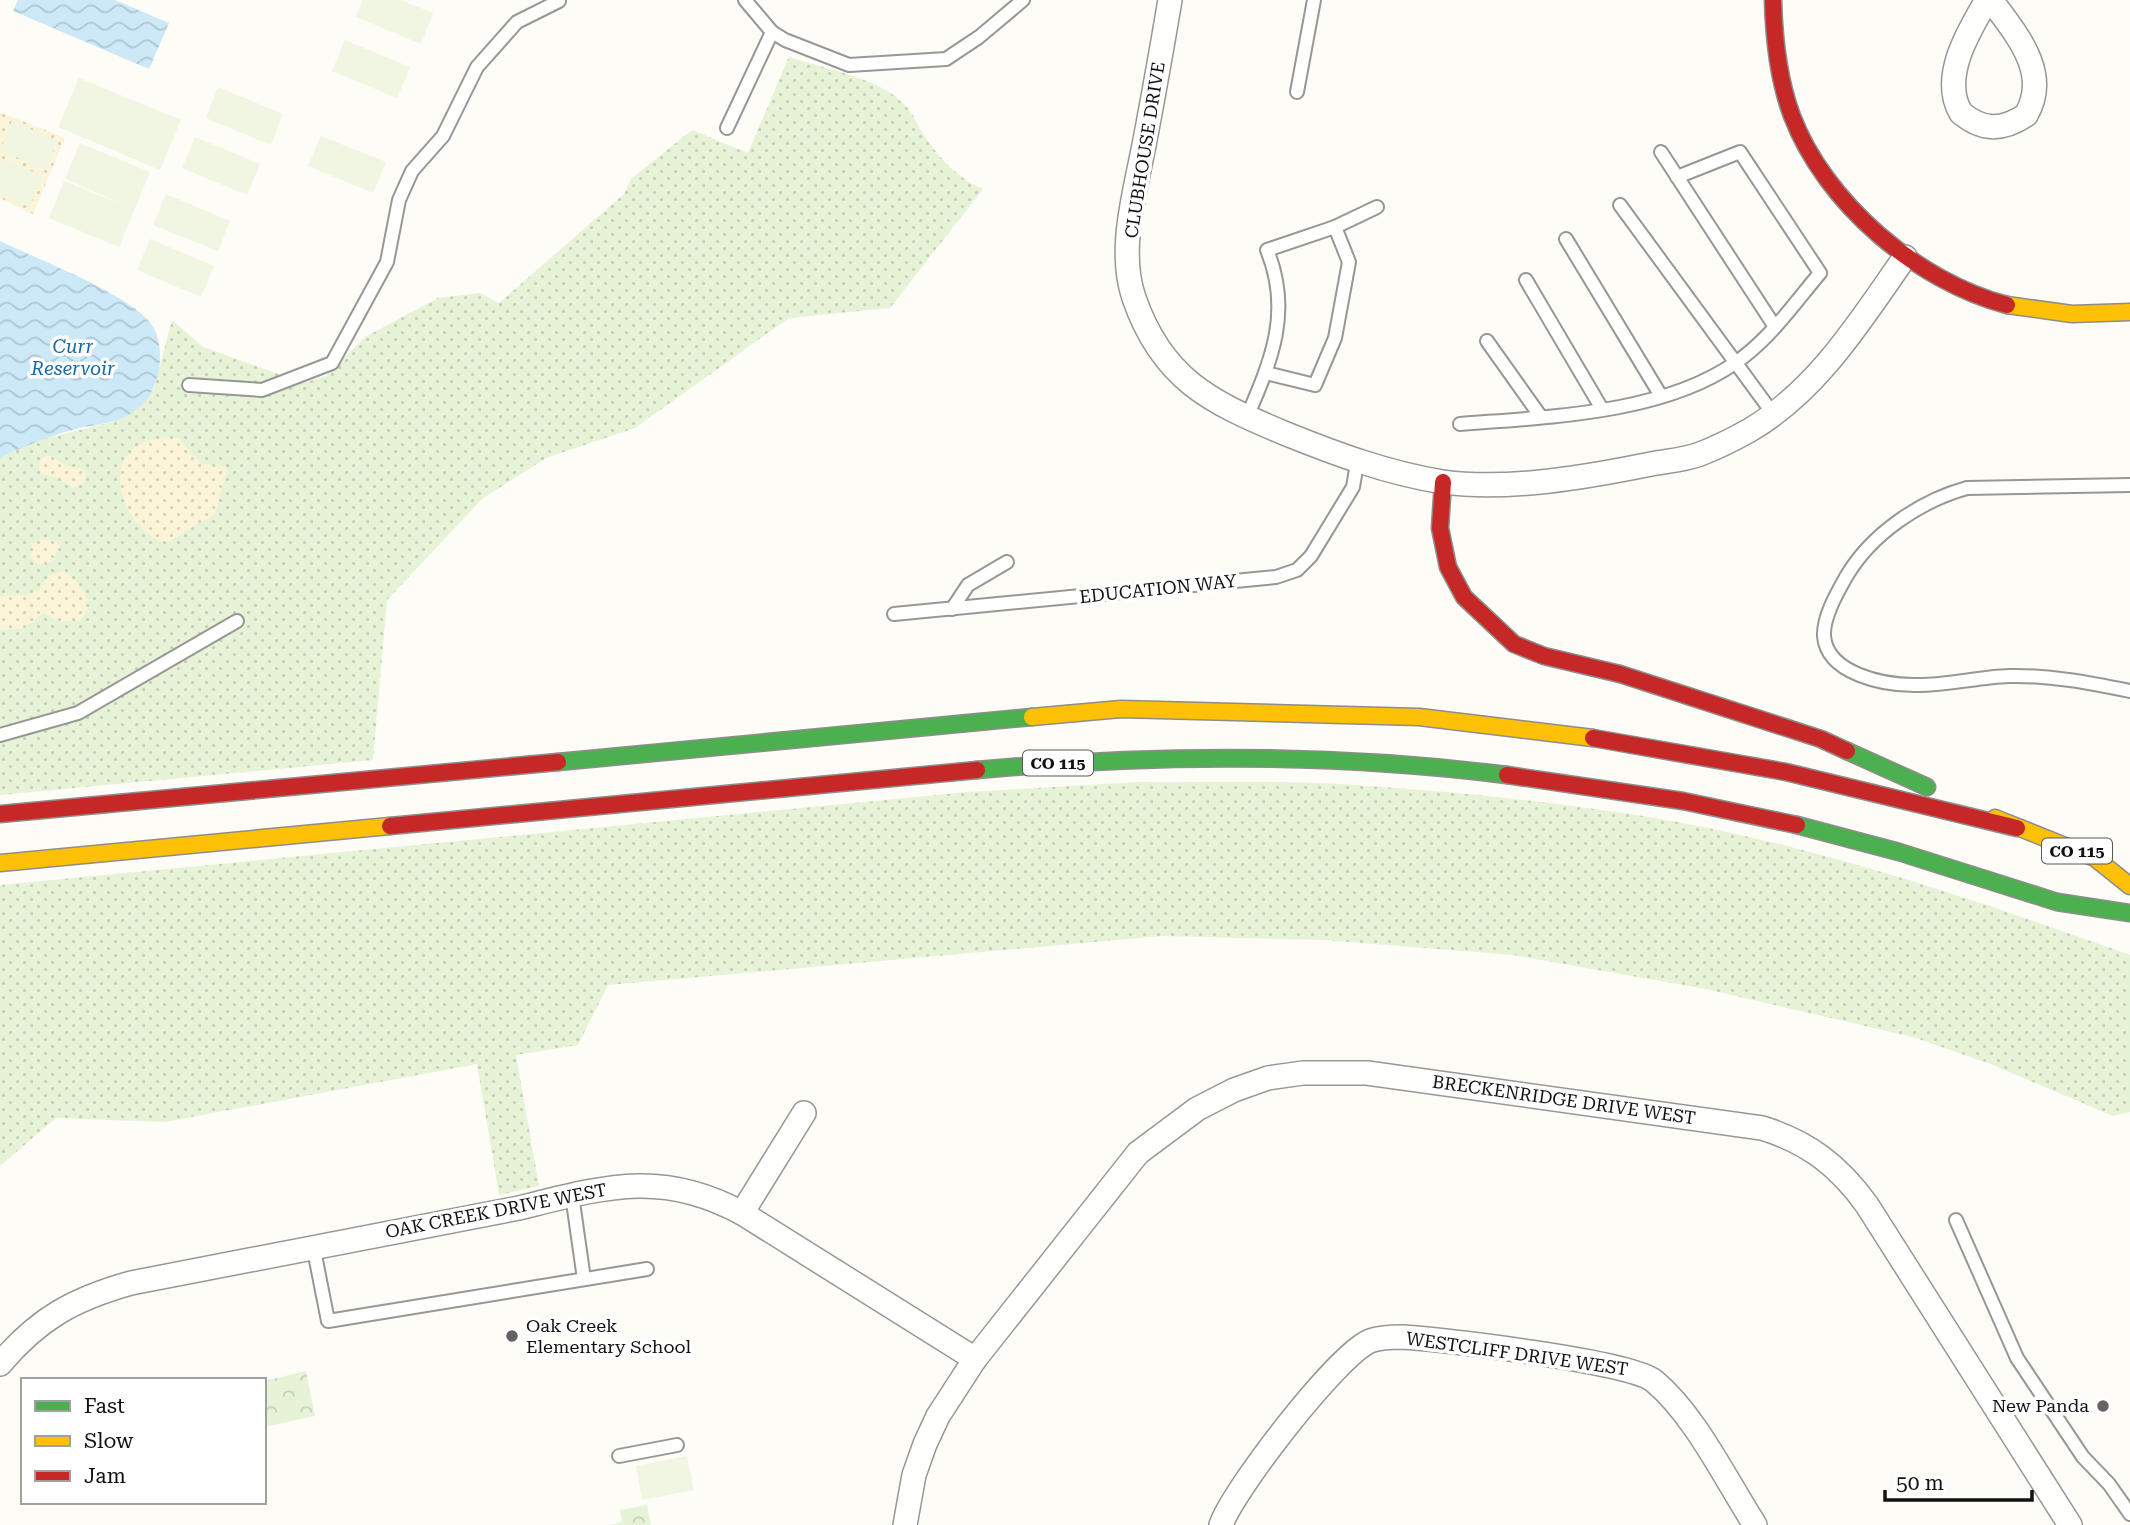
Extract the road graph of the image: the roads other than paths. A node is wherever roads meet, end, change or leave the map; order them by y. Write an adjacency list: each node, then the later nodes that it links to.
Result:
1 (745, 0): 8 (lane)
2 (1023, 0): 8 (lane)
3 (1170, 0): 28 (street, CLUBHOUSE DRIVE)
4 (1314, 0): 9 (lane)
5 (1773, 0): 17 (main road)
6 (1989, 0): 6 (street)
7 (559, 1): 24 (lane)
8 (772, 32): 10 (lane)
9 (1297, 92)
10 (727, 128)
11 (1661, 152): 12 (lane)
12 (1676, 177): 20 (lane); 20 (lane)
13 (1620, 205): 22 (lane)
14 (1377, 207): 15 (lane)
15 (1335, 227): 23 (lane); 23 (lane)
16 (1566, 239): 25 (lane)
17 (1905, 257): 19 (main road); 27 (street, CLUBHOUSE DRIVE)
18 (1526, 280): 26 (lane)
19 (2130, 312)
20 (1775, 327): 22 (lane)
21 (1487, 341): 29 (lane)
22 (1737, 362): 25 (lane); 27 (lane)
23 (1266, 373): 28 (lane)
24 (189, 385)
25 (1661, 396): 26 (lane)
26 (1602, 410): 29 (lane)
27 (1774, 415): 32 (street, CLUBHOUSE DRIVE)
28 (1247, 417): 31 (street, CLUBHOUSE DRIVE)
29 (1541, 418): 30 (lane)
30 (1460, 424)
31 (1357, 463): 32 (street, CLUBHOUSE DRIVE); 35 (lane, EDUCATION WAY)
32 (1443, 482): 41 (main road)
33 (2130, 485): 38 (lane)
34 (1007, 562): 35 (lane)
35 (952, 609): 36 (lane, EDUCATION WAY)
36 (894, 614)
37 (237, 621): 39 (lane)
38 (2130, 691)
39 (0, 735)
40 (0, 814): 41 (main road, CO 115)
41 (2017, 828): 43 (main road, CO 115)
42 (0, 863): 44 (main road, CO 115)
43 (2130, 886)
44 (2130, 913)
45 (804, 1113): 47 (street)
46 (572, 1195): 47 (street, OAK CREEK DRIVE WEST); 49 (street, OAK CREEK DRIVE WEST); 51 (lane)
47 (742, 1213): 52 (street, OAK CREEK DRIVE WEST)
48 (1956, 1220): 56 (lane)
49 (313, 1245): 51 (lane); 53 (street, OAK CREEK DRIVE WEST)
50 (647, 1269): 51 (lane)
51 (584, 1279)
52 (975, 1359): 57 (street, BRECKENRIDGE DRIVE WEST); 60 (street, BRECKENRIDGE DRIVE WEST)
53 (0, 1364)
54 (677, 1445): 55 (lane)
55 (620, 1456)
56 (2130, 1514)
57 (905, 1525)
58 (1221, 1525): 59 (street, WESTCLIFF DRIVE WEST)
59 (1755, 1525)
60 (2070, 1525)

